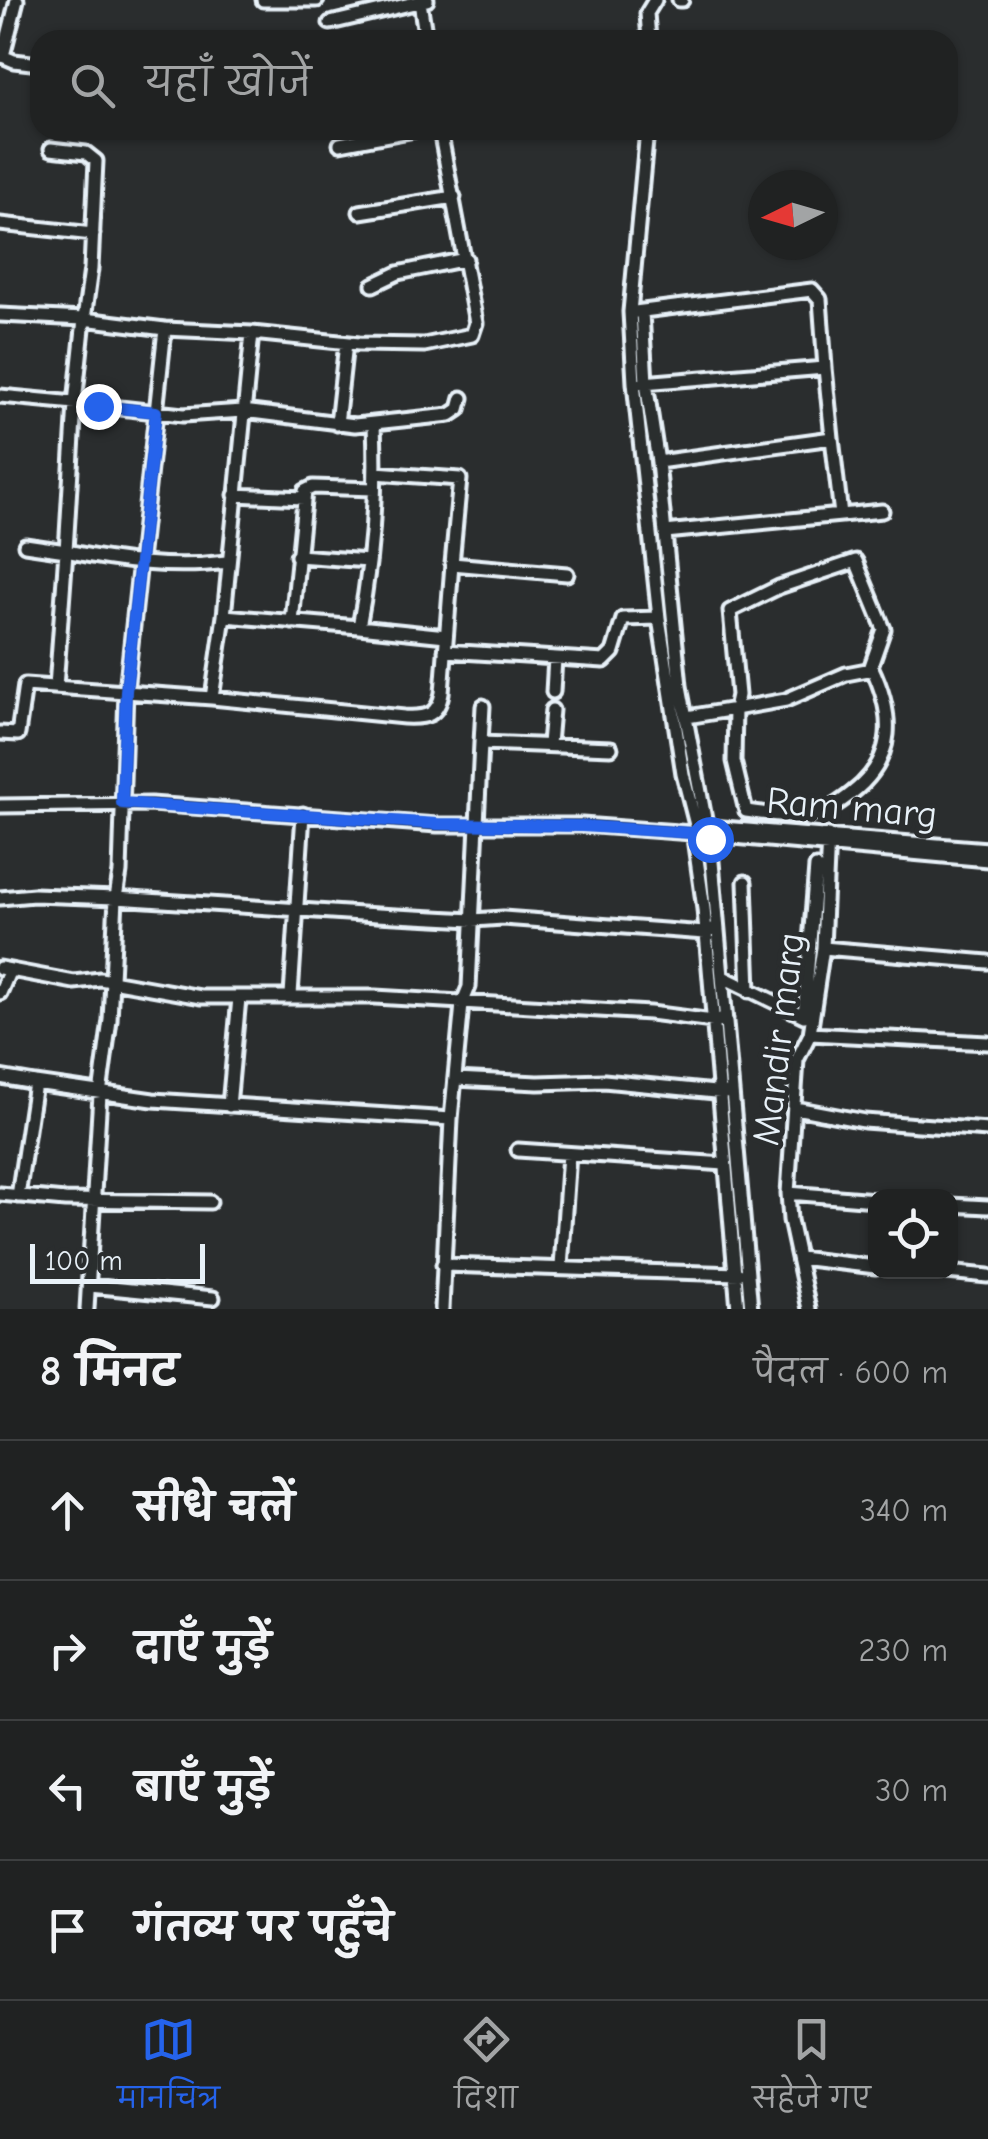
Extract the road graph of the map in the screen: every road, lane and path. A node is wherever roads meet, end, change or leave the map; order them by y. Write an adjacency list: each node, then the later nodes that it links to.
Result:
1 (17, 0): 9 (street)
2 (263, 0): 3 (street)
3 (317, 0)
4 (654, 0): 8 (street)
5 (423, 1): 6 (street); 7 (street)
6 (330, 23)
7 (425, 30)
8 (648, 30)
9 (1, 55): 10 (street)
10 (30, 63)
11 (361, 140): 14 (street)
12 (442, 140): 16 (street)
13 (645, 140): 22 (street)
14 (340, 144)
15 (51, 150): 19 (street)
16 (454, 197): 17 (street); 20 (street)
17 (360, 212)
18 (0, 224): 19 (street)
19 (93, 234): 24 (street)
20 (466, 260): 21 (street); 27 (street)
21 (373, 285)
22 (636, 312): 28 (street); 29 (street)
23 (0, 315): 24 (street)
24 (84, 319): 25 (street); 32 (street)
25 (165, 329): 26 (street); 33 (street)
26 (252, 333): 27 (street); 34 (street)
27 (346, 343): 35 (street)
28 (825, 368): 29 (street); 37 (street)
29 (640, 383): 38 (street); 55 (street)
30 (0, 396): 32 (street)
31 (462, 398): 36 (street)
32 (75, 403): 33 (street); 47 (street)
33 (156, 412): 34 (street); 50 (street)
34 (243, 412): 35 (street); 41 (street)
35 (337, 424): 36 (street)
36 (374, 425): 39 (street)
37 (832, 438): 38 (street); 44 (street)
38 (658, 462): 45 (street)
39 (375, 473): 40 (street); 52 (street)
40 (374, 490): 42 (street); 49 (street)
41 (235, 495): 42 (street); 51 (street)
42 (304, 498): 48 (street)
43 (882, 512): 44 (street)
44 (841, 516): 45 (street)
45 (665, 532): 69 (street)
46 (25, 546): 47 (street)
47 (66, 550): 50 (street); 62 (street)
48 (298, 556): 49 (street); 56 (street)
49 (369, 561): 57 (street)
50 (139, 562): 51 (street); 63 (street)
51 (228, 562): 54 (street)
52 (452, 564): 53 (street); 58 (street)
53 (567, 574)
54 (224, 616): 56 (street); 65 (street)
55 (659, 618): 60 (street); 78 (street)
56 (292, 622): 57 (street)
57 (358, 627): 58 (street)
58 (446, 636): 59 (street)
59 (445, 651): 60 (street); 65 (street)
60 (556, 658): 64 (street)
61 (872, 669): 67 (street); 67 (street); 67 (street)
62 (56, 687): 63 (street); 70 (street)
63 (126, 691): 65 (street); 74 (street)
64 (553, 692)
65 (212, 698)
66 (484, 706): 71 (street)
67 (735, 708): 69 (street)
68 (552, 710): 72 (street)
69 (687, 717): 78 (street)
70 (0, 733)
71 (481, 743): 72 (street); 77 (street)
72 (549, 744): 73 (street)
73 (610, 748)
74 (122, 803): 75 (street, Ram marg); 76 (street, Ram marg); 85 (street)
75 (0, 806)
76 (303, 814): 77 (street, Ram marg); 86 (street)
77 (479, 826): 78 (street, Ram marg); 87 (street)
78 (703, 832): 79 (street, Ram marg); 88 (street)
79 (828, 841): 80 (street, Ram marg); 81 (street); 89 (street, Mandir marg)
80 (988, 849)
81 (988, 860)
82 (816, 867): 94 (street)
83 (744, 882): 94 (street)
84 (0, 898): 85 (street)
85 (116, 898): 86 (street); 93 (street)
86 (297, 910): 87 (street); 96 (street)
87 (473, 920): 88 (street); 98 (street)
88 (711, 930): 92 (street); 99 (street)
89 (823, 948): 90 (street); 100 (street, Mandir marg)
90 (988, 962)
91 (5, 970): 93 (street); 95 (street)
92 (723, 976): 94 (street); 99 (street)
93 (111, 984): 97 (street); 106 (street)
94 (749, 991)
95 (0, 993)
96 (292, 995): 97 (street); 98 (street)
97 (239, 998): 107 (street)
98 (462, 1004): 99 (street); 103 (street)
99 (720, 1020): 105 (street)
100 (810, 1034): 101 (street); 108 (street, Mandir marg)
101 (988, 1043)
102 (0, 1078): 104 (street)
103 (455, 1080): 105 (street); 109 (street)
104 (34, 1084): 106 (street); 116 (street)
105 (726, 1093): 113 (street); 126 (street)
106 (100, 1094): 107 (street); 118 (street)
107 (229, 1106): 109 (street)
108 (795, 1108): 110 (street); 114 (street, Mandir marg)
109 (451, 1120): 123 (street)
110 (988, 1130)
111 (518, 1150): 112 (street)
112 (569, 1154): 113 (street); 125 (street)
113 (725, 1164): 126 (street)
114 (788, 1193): 117 (street); 122 (street, Mandir marg)
115 (0, 1194): 116 (street)
116 (18, 1196): 118 (street)
117 (868, 1199)
118 (94, 1201): 119 (street); 129 (street)
119 (210, 1202)
120 (958, 1205): 121 (street)
121 (988, 1207)
122 (799, 1258): 124 (street); 135 (street, Mandir marg)
123 (443, 1265): 125 (street); 132 (street)
124 (868, 1266)
125 (561, 1267): 126 (street)
126 (741, 1273): 133 (street); 134 (street)
127 (958, 1273): 128 (street)
128 (988, 1276)
129 (90, 1286): 130 (street); 131 (street)
130 (212, 1298)
131 (87, 1309)
132 (442, 1309)
133 (738, 1309)
134 (751, 1309)
135 (809, 1309)

